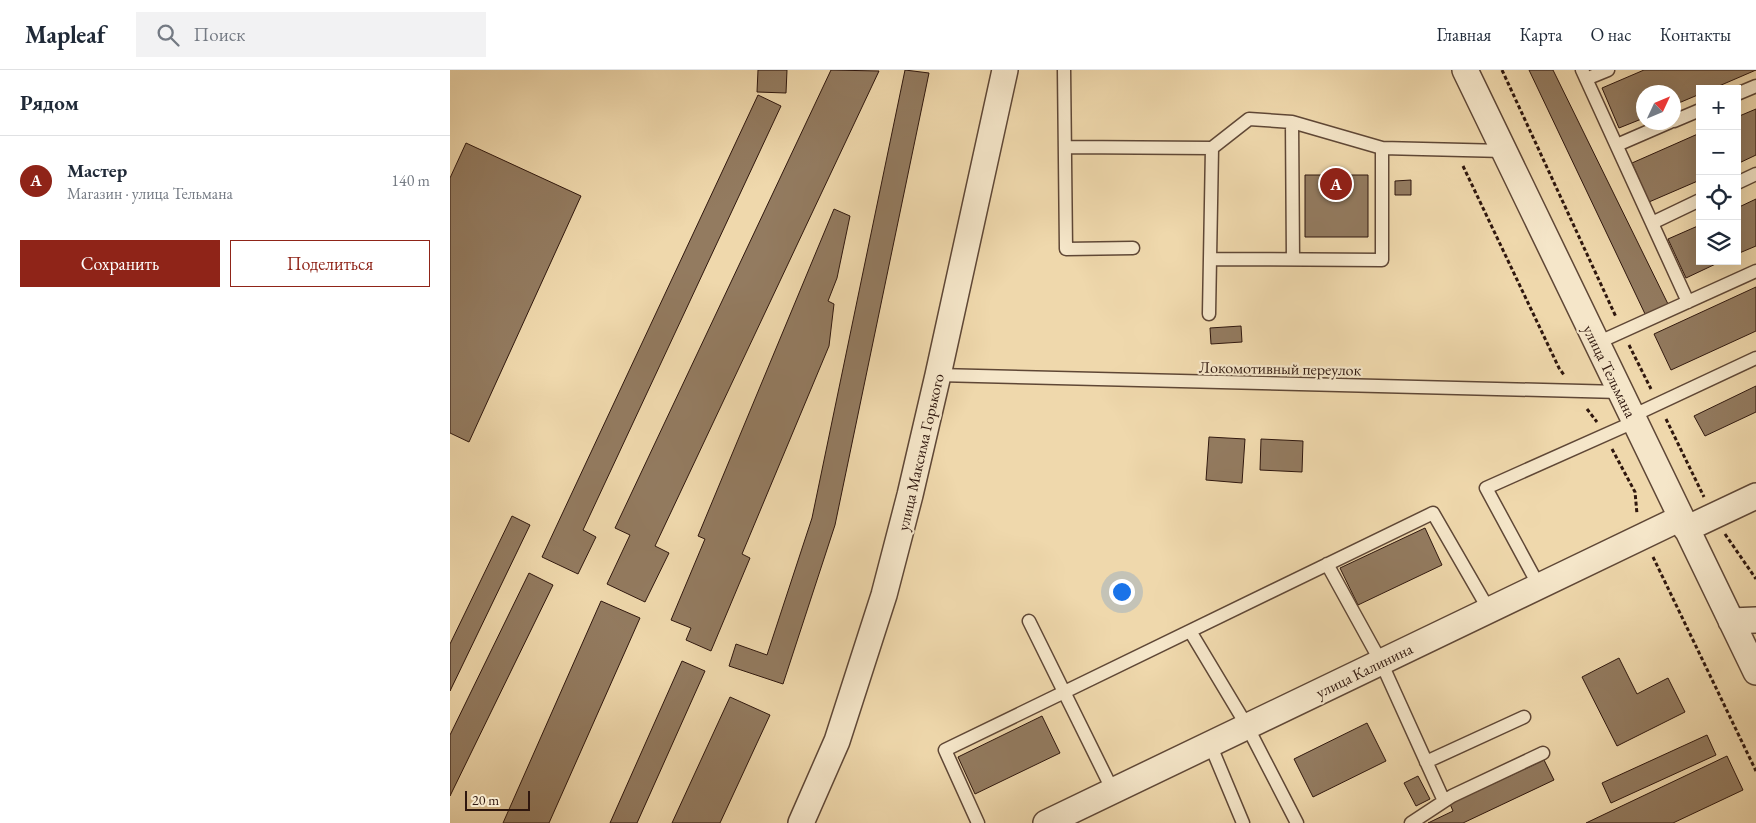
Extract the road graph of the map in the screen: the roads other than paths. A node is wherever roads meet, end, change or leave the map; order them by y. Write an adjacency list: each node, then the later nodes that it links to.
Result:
1 (1005, 70): 29 (street, улица Максима Горького)
2 (1064, 70): 13 (lane)
3 (1464, 70): 16 (street, улица Тельмана)
4 (1608, 70): 5 (lane)
5 (1584, 74): 12 (lane)
6 (1756, 86): 7 (lane)
7 (1741, 92)
8 (1696, 112): 9 (lane)
9 (1681, 118)
10 (1292, 122): 14 (lane); 15 (lane); 23 (lane)
11 (1651, 130): 12 (lane)
12 (1616, 145): 20 (lane)
13 (1065, 147): 14 (lane); 21 (lane)
14 (1212, 148): 22 (lane)
15 (1382, 148): 16 (lane); 23 (lane)
16 (1504, 151): 27 (street, улица Тельмана)
17 (1756, 174): 18 (lane)
18 (1741, 181)
19 (1696, 202): 20 (lane)
20 (1652, 223): 25 (lane)
21 (1133, 248)
22 (1210, 259): 23 (lane); 26 (lane)
23 (1292, 259)
24 (1756, 271): 25 (lane)
25 (1688, 302): 27 (lane)
26 (1209, 314)
27 (1597, 343): 30 (street, улица Тельмана)
28 (1756, 358): 31 (lane)
29 (938, 375): 30 (lane, Локомотивный переулок); 51 (street, улица Максима Горького)
30 (1620, 392): 31 (street, улица Тельмана)
31 (1633, 419): 33 (street, улица Тельмана); 35 (lane)
32 (1756, 496): 33 (street, улица Калинина)
33 (1684, 523): 35 (street, улица Калинина); 39 (street, улица Тельмана)
34 (1327, 564): 36 (lane); 40 (lane); 41 (lane)
35 (1539, 586): 36 (street, улица Калинина)
36 (1489, 610): 41 (street, улица Калинина)
37 (1756, 620): 39 (street)
38 (1029, 621): 43 (lane)
39 (1730, 621): 42 (street, улица Тельмана)
40 (1190, 631): 43 (lane); 45 (lane)
41 (1381, 662): 45 (street, улица Калинина); 48 (lane)
42 (1756, 672)
43 (1064, 692): 49 (lane); 52 (lane)
44 (1524, 717): 48 (lane)
45 (1247, 726): 46 (street, улица Калинина); 55 (lane)
46 (1210, 744): 49 (street, улица Калинина); 54 (lane)
47 (1543, 753): 50 (lane)
48 (1426, 762): 50 (lane)
49 (1112, 791): 53 (street, улица Калинина)
50 (1444, 801): 56 (lane)
51 (801, 823)
52 (978, 823)
53 (1046, 823)
54 (1243, 823)
55 (1297, 823)
56 (1411, 823)

